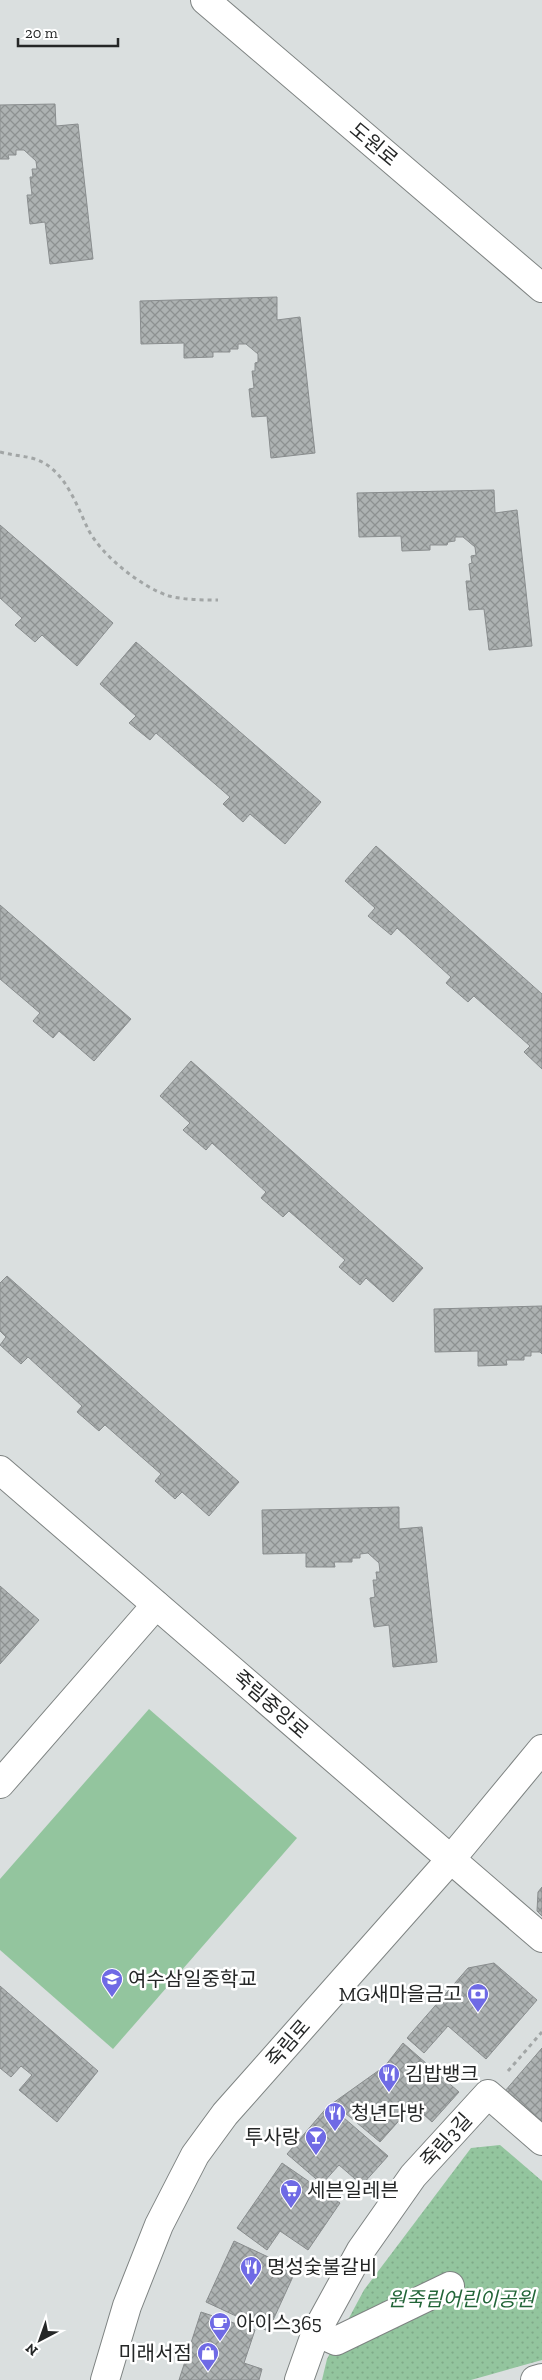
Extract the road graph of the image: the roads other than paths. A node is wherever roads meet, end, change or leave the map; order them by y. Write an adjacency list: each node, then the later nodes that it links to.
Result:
1 (205, 0): 2 (street, 도원로)
2 (542, 288)
3 (0, 1470): 4 (street, 죽림중앙로)
4 (156, 1605): 6 (street); 7 (street, 죽림중앙로)
5 (542, 1749): 7 (street, 죽림로)
6 (0, 1784)
7 (451, 1859): 8 (street, 죽림중앙로); 13 (street, 죽림로)
8 (542, 1938)
9 (542, 2141): 11 (street, 죽림3길)
10 (450, 2286): 11 (street)
11 (316, 2332): 14 (street, 죽림3길)
12 (542, 2378): 15 (street)
13 (105, 2380)
14 (299, 2380)
15 (534, 2380)

